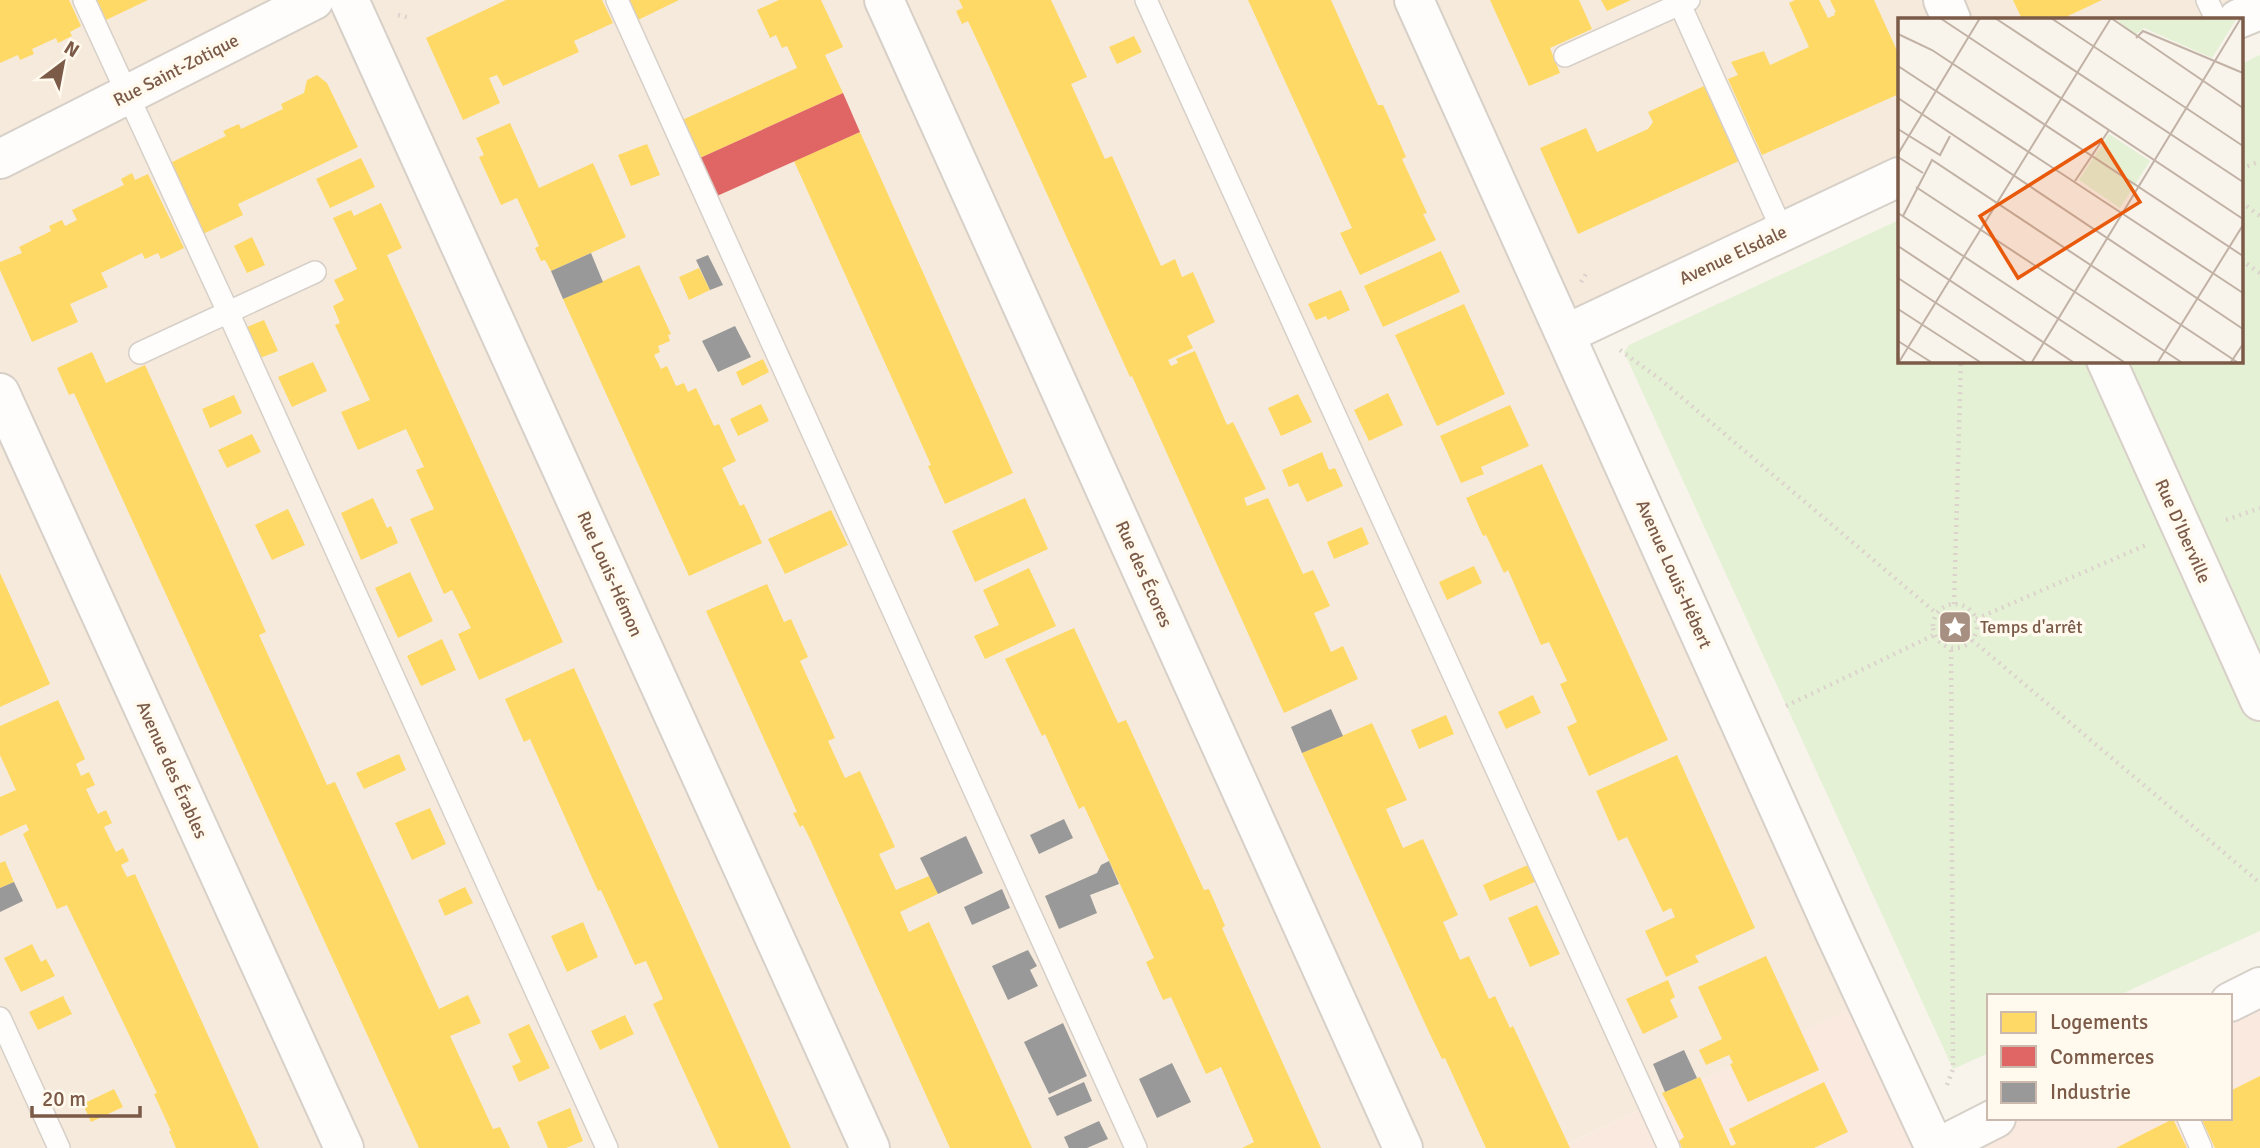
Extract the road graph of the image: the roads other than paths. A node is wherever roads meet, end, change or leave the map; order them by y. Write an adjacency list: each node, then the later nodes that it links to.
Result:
1 (84, 0): 16 (lane)
2 (314, 0): 16 (street, Rue Saint-Zotique)
3 (349, 0): 35 (street, Rue Louis-Hémon)
4 (617, 0): 36 (lane)
5 (884, 0): 37 (street, Rue des Écores)
6 (1146, 0): 38 (lane)
7 (1414, 0): 22 (street, Avenue Louis-Hébert)
8 (1942, 0): 12 (street)
9 (2207, 0): 13 (lane)
10 (1682, 1): 15 (lane); 19 (lane)
11 (2260, 10): 14 (street)
12 (1951, 18)
13 (2216, 18)
14 (2240, 18)
15 (1565, 56)
16 (126, 95): 17 (street, Rue Saint-Zotique); 21 (lane)
17 (0, 159)
18 (1898, 177): 19 (street, Avenue Elsdale)
19 (1783, 232): 22 (street, Avenue Elsdale)
20 (316, 272): 21 (lane)
21 (229, 312): 23 (lane); 34 (lane)
22 (1566, 334): 39 (street, Avenue Louis-Hébert)
23 (141, 353)
24 (2106, 362): 26 (street, Rue D'Iberville)
25 (0, 393): 33 (street, Avenue des Érables)
26 (2260, 701)
27 (2260, 988): 28 (street)
28 (2232, 1001)
29 (0, 1018): 32 (lane)
30 (1992, 1120): 39 (street)
31 (2189, 1120): 40 (lane)
32 (59, 1148)
33 (344, 1148)
34 (607, 1148)
35 (870, 1148)
36 (1136, 1148)
37 (1403, 1148)
38 (1669, 1148)
39 (1936, 1148)
40 (2201, 1148)

